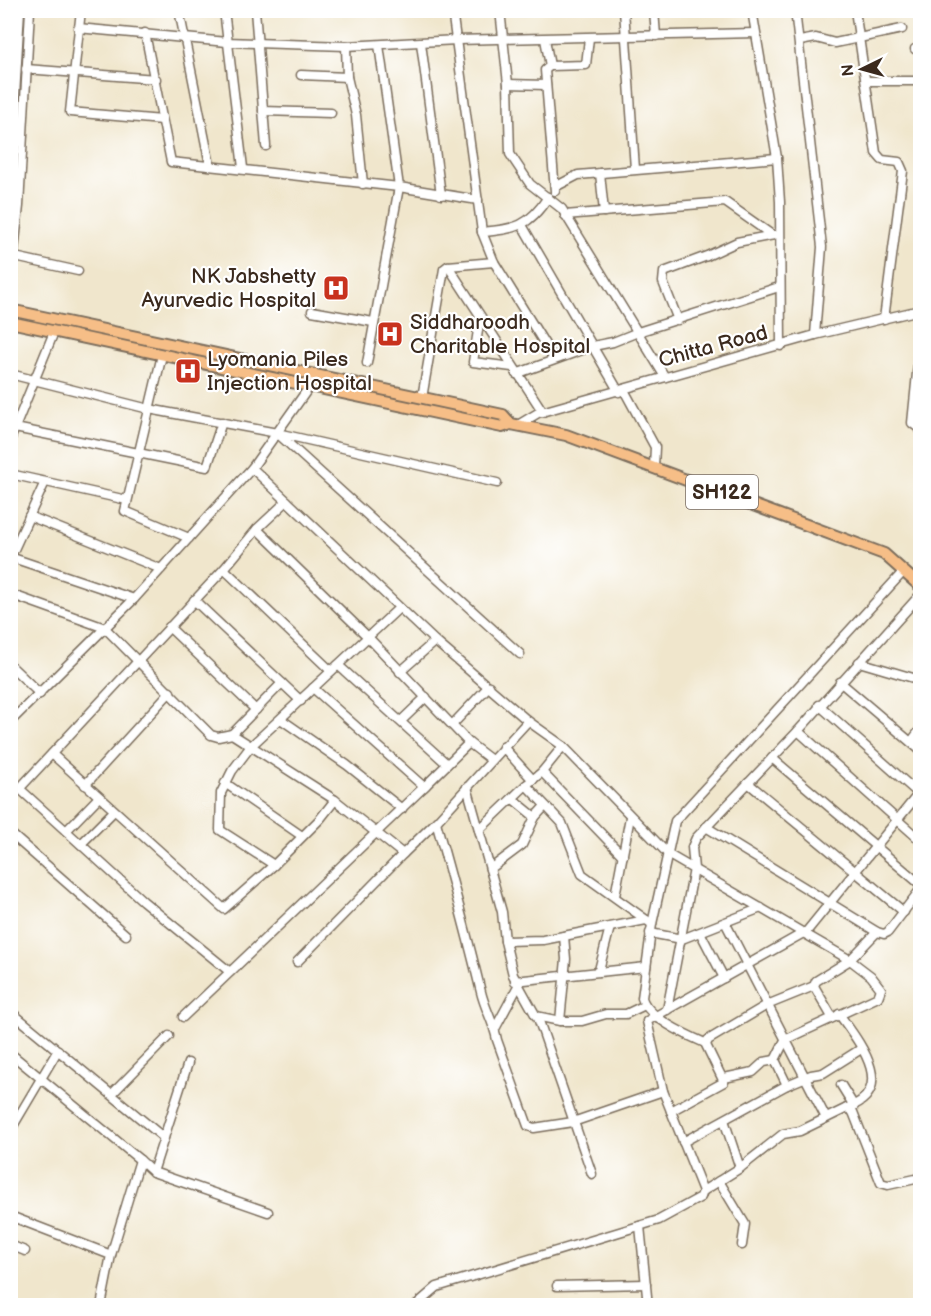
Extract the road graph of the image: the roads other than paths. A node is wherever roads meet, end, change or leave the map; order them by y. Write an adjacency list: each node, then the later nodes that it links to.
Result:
1 (20, 10): 27 (street)
2 (30, 10): 34 (street)
3 (81, 10): 14 (street)
4 (179, 10): 21 (street)
5 (224, 10): 28 (street)
6 (255, 10): 29 (street)
7 (452, 10): 25 (street)
8 (500, 10): 22 (street)
9 (624, 10): 20 (street)
10 (654, 10): 18 (street)
11 (752, 10): 17 (street)
12 (795, 10): 26 (street)
13 (855, 10): 24 (street)
14 (78, 28): 16 (street); 35 (street)
15 (902, 29): 24 (street)
16 (145, 33): 21 (street); 38 (street)
17 (755, 33): 18 (street); 48 (street)
18 (656, 36): 20 (street)
19 (589, 38): 20 (street); 23 (street); 33 (street)
20 (627, 38): 51 (street)
21 (186, 39): 28 (street); 49 (street)
22 (504, 39): 23 (street); 25 (street); 42 (street)
23 (545, 39): 33 (street)
24 (860, 39): 26 (street); 39 (street)
25 (457, 40): 30 (street); 59 (street)
26 (800, 40): 81 (street)
27 (14, 42): 41 (street)
28 (227, 42): 29 (street); 50 (street)
29 (258, 43): 32 (street); 44 (street)
30 (421, 43): 31 (street); 57 (street)
31 (379, 45): 32 (street); 55 (street)
32 (346, 46): 37 (street)
33 (550, 66): 43 (street)
34 (26, 69): 35 (street); 65 (street)
35 (72, 72): 38 (street); 46 (street)
36 (301, 75): 37 (street)
37 (347, 77): 54 (street)
38 (156, 79): 46 (street)
39 (866, 81): 40 (street); 75 (street)
40 (921, 81)
41 (13, 83): 53 (street)
42 (508, 84): 43 (street); 58 (street)
43 (546, 85): 56 (street)
44 (263, 111): 45 (street); 47 (street)
45 (331, 113)
46 (162, 120): 49 (street)
47 (266, 146)
48 (777, 158): 51 (street); 64 (street)
49 (210, 165): 50 (street)
50 (243, 168): 54 (street)
51 (635, 170): 52 (street)
52 (600, 173): 56 (street); 60 (street)
53 (10, 182)
54 (363, 184): 55 (street)
55 (399, 187): 57 (street); 78 (street)
56 (555, 188): 58 (street)
57 (441, 195): 59 (street)
58 (551, 199): 61 (street); 62 (street)
59 (478, 200): 63 (street)
60 (604, 212): 61 (street); 64 (street)
61 (565, 215): 80 (street)
62 (522, 225): 63 (street); 83 (street)
63 (482, 232): 66 (street)
64 (776, 235): 70 (street); 76 (street)
65 (15, 257): 68 (street); 69 (street)
66 (494, 262): 67 (street); 86 (street)
67 (448, 266): 74 (street); 95 (street)
68 (78, 271)
69 (10, 287)
70 (779, 287): 76 (street); 84 (street)
71 (10, 310): 90 (main road)
72 (921, 310): 75 (street, Chitta Road)
73 (312, 311): 78 (street)
74 (480, 318): 88 (street); 88 (street)
75 (885, 319): 81 (street, Chitta Road)
76 (678, 320): 80 (street)
77 (10, 322): 79 (main road, SH122)
78 (374, 322): 87 (street)
79 (54, 332): 85 (main road, SH122); 92 (street)
80 (638, 332): 83 (street); 91 (street)
81 (815, 335): 84 (street, Chitta Road)
82 (921, 344): 101 (street)
83 (593, 346): 86 (street); 94 (street)
84 (781, 346): 91 (street, Chitta Road)
85 (162, 354): 93 (main road, SH122); 96 (street)
86 (554, 359): 88 (street)
87 (367, 363)
88 (514, 371): 97 (street)
89 (10, 374): 92 (street)
90 (317, 376): 93 (street); 95 (main road)
91 (665, 377): 94 (street, Chitta Road)
92 (35, 381): 96 (street); 100 (street)
93 (309, 386): 99 (main road, SH122); 102 (street)
94 (621, 391): 97 (street, Chitta Road); 105 (street)
95 (422, 398): 99 (main road)
96 (149, 409): 98 (street); 104 (street)
97 (543, 411): 99 (street, Chitta Road)
98 (222, 422): 102 (street); 104 (street)
99 (514, 424): 105 (main road, SH122)
100 (15, 428): 103 (street); 104 (street)
101 (921, 429)
102 (277, 433): 106 (street); 109 (street); 129 (street)
103 (10, 440)
104 (139, 454): 110 (street)
105 (654, 466): 118 (main road, SH122)
106 (252, 468): 111 (street); 114 (street)
107 (10, 474): 108 (street)
108 (45, 482): 110 (street); 112 (street)
109 (497, 483)
110 (128, 500): 114 (street)
111 (287, 501): 113 (street); 124 (street)
112 (29, 516): 115 (street); 116 (street)
113 (256, 529): 117 (street); 127 (street)
114 (189, 538): 116 (street)
115 (11, 557): 122 (street)
116 (161, 569): 122 (street)
117 (224, 569): 123 (street); 133 (street)
118 (903, 572): 119 (main road, SH122); 194 (street)
119 (919, 581)
120 (10, 594): 126 (street)
121 (921, 595): 131 (street)
122 (134, 600): 126 (street)
123 (194, 600): 125 (street); 137 (street)
124 (399, 608): 127 (street); 128 (street)
125 (169, 627): 130 (street); 145 (street)
126 (105, 628): 130 (street); 141 (street)
127 (368, 637): 133 (street); 134 (street)
128 (435, 641): 134 (street); 138 (street)
129 (520, 654)
130 (139, 660): 140 (street); 160 (street)
131 (859, 662): 135 (street); 136 (street)
132 (10, 665): 141 (street)
133 (334, 668): 139 (street); 147 (street)
134 (400, 672): 142 (street)
135 (921, 680)
136 (840, 682): 144 (street); 154 (street)
137 (282, 683): 143 (street); 145 (street)
138 (489, 686): 148 (street); 150 (street)
139 (313, 688): 143 (street); 170 (street)
140 (170, 692): 153 (street); 169 (street)
141 (40, 694): 149 (street)
142 (426, 697): 147 (street); 150 (street)
143 (301, 701): 146 (street)
144 (819, 705): 152 (street); 173 (street)
145 (256, 710): 153 (street)
146 (282, 720): 156 (street); 178 (street)
147 (401, 721): 163 (street)
148 (528, 721): 157 (street); 158 (street)
149 (11, 722)
150 (452, 725): 155 (street)
151 (921, 729): 154 (street)
152 (798, 731): 161 (street); 183 (street)
153 (232, 734): 156 (street)
154 (911, 742): 159 (street)
155 (469, 743): 162 (street); 163 (street)
156 (251, 746): 166 (street); 176 (street)
157 (563, 746): 164 (street); 181 (street)
158 (503, 747): 162 (street); 167 (street)
159 (921, 750)
160 (52, 754): 169 (street); 172 (street)
161 (772, 758): 168 (street); 192 (street)
162 (490, 759): 171 (street)
163 (447, 764): 170 (street)
164 (542, 772): 167 (street); 195 (street)
165 (10, 780): 172 (street)
166 (225, 783): 189 (street); 196 (street)
167 (529, 783): 175 (street); 177 (street)
168 (748, 783): 184 (street); 199 (street)
169 (85, 785): 174 (street)
170 (426, 785): 178 (street)
171 (468, 787): 182 (street); 185 (street)
172 (19, 789): 186 (street)
173 (920, 794): 183 (street)
174 (98, 798): 179 (street); 186 (street)
175 (513, 799): 180 (street); 185 (street)
176 (335, 800): 188 (street); 189 (street)
177 (545, 806): 180 (street); 202 (street)
178 (402, 809): 188 (street)
179 (113, 812): 191 (street); 196 (street)
180 (536, 817): 197 (street)
181 (630, 817): 194 (street); 195 (street)
182 (436, 822): 193 (street); 235 (street)
183 (898, 822): 190 (street); 192 (street)
184 (706, 827): 198 (street); 203 (street)
185 (479, 830): 197 (street)
186 (66, 831): 191 (street)
187 (10, 833): 212 (street)
188 (378, 833): 193 (street); 221 (street)
189 (302, 836): 196 (street)
190 (921, 840)
191 (81, 844): 221 (street)
192 (876, 848): 199 (street); 200 (street)
193 (403, 854): 217 (street)
194 (669, 855): 198 (street); 207 (street)
195 (623, 856): 202 (street)
196 (274, 865)
197 (490, 869): 215 (street)
198 (694, 869): 204 (street); 214 (street)
199 (855, 874): 203 (street); 205 (street)
200 (921, 884)
201 (921, 890): 205 (street)
202 (615, 896): 207 (street)
203 (830, 904): 209 (street); 210 (street)
204 (761, 908): 206 (street); 210 (street)
205 (904, 912): 209 (street)
206 (726, 924): 211 (street); 218 (street)
207 (649, 926): 208 (street); 214 (street); 219 (street)
208 (610, 927): 213 (street); 220 (street)
209 (877, 932): 216 (street)
210 (804, 933): 216 (street); 218 (street)
211 (701, 934): 214 (street); 223 (street)
212 (126, 935)
213 (564, 936): 215 (street); 222 (street)
214 (682, 939): 228 (street)
215 (505, 941): 224 (street)
216 (850, 960): 225 (street); 231 (street)
217 (297, 962)
218 (746, 966): 223 (street); 227 (street)
219 (646, 968): 220 (street); 226 (street)
220 (599, 970): 222 (street)
221 (230, 972): 232 (street)
222 (564, 976): 224 (street); 234 (street)
223 (724, 978): 228 (street)
224 (516, 984): 233 (street); 235 (street)
225 (814, 986): 227 (street); 231 (street)
226 (645, 1005): 230 (street); 234 (street)
227 (767, 1005): 237 (street); 238 (street)
228 (667, 1010): 230 (street)
229 (10, 1011): 240 (street)
230 (658, 1015): 238 (street); 249 (street)
231 (835, 1016): 237 (street); 239 (street)
232 (183, 1017)
233 (538, 1018): 234 (street); 255 (street)
234 (560, 1021)
235 (496, 1028): 255 (street)
236 (169, 1036): 250 (street)
237 (785, 1040): 242 (street); 246 (street)
238 (705, 1043): 245 (street)
239 (861, 1049): 246 (street); 251 (street)
240 (58, 1050): 244 (street); 250 (street)
241 (10, 1053): 244 (street)
242 (776, 1060): 245 (street); 248 (street)
243 (188, 1063): 257 (street)
244 (40, 1076): 256 (street); 259 (street)
245 (724, 1078): 252 (street)
246 (805, 1078): 248 (street); 253 (street)
247 (841, 1084): 251 (street)
248 (787, 1085): 254 (street)
249 (663, 1091): 252 (street); 255 (street)
250 (112, 1094): 257 (street)
251 (850, 1107): 253 (street); 263 (street)
252 (671, 1111): 258 (street)
253 (826, 1118): 260 (street)
254 (724, 1119): 258 (street); 260 (street)
255 (573, 1122): 262 (street)
256 (10, 1131)
257 (164, 1138): 261 (street)
258 (683, 1142): 265 (street)
259 (140, 1160): 261 (street); 272 (street)
260 (740, 1168): 264 (street)
261 (153, 1172): 266 (street)
262 (592, 1174)
263 (921, 1179)
264 (719, 1181): 265 (street); 270 (street)
265 (703, 1191): 268 (street)
266 (268, 1212)
267 (10, 1216): 272 (street)
268 (640, 1226): 273 (street); 276 (street)
269 (10, 1245): 271 (street)
270 (742, 1245)
271 (25, 1251)
272 (111, 1255): 275 (street)
273 (646, 1284): 274 (street); 277 (street)
274 (557, 1286)
275 (101, 1305)
276 (415, 1305)
277 (648, 1305)

